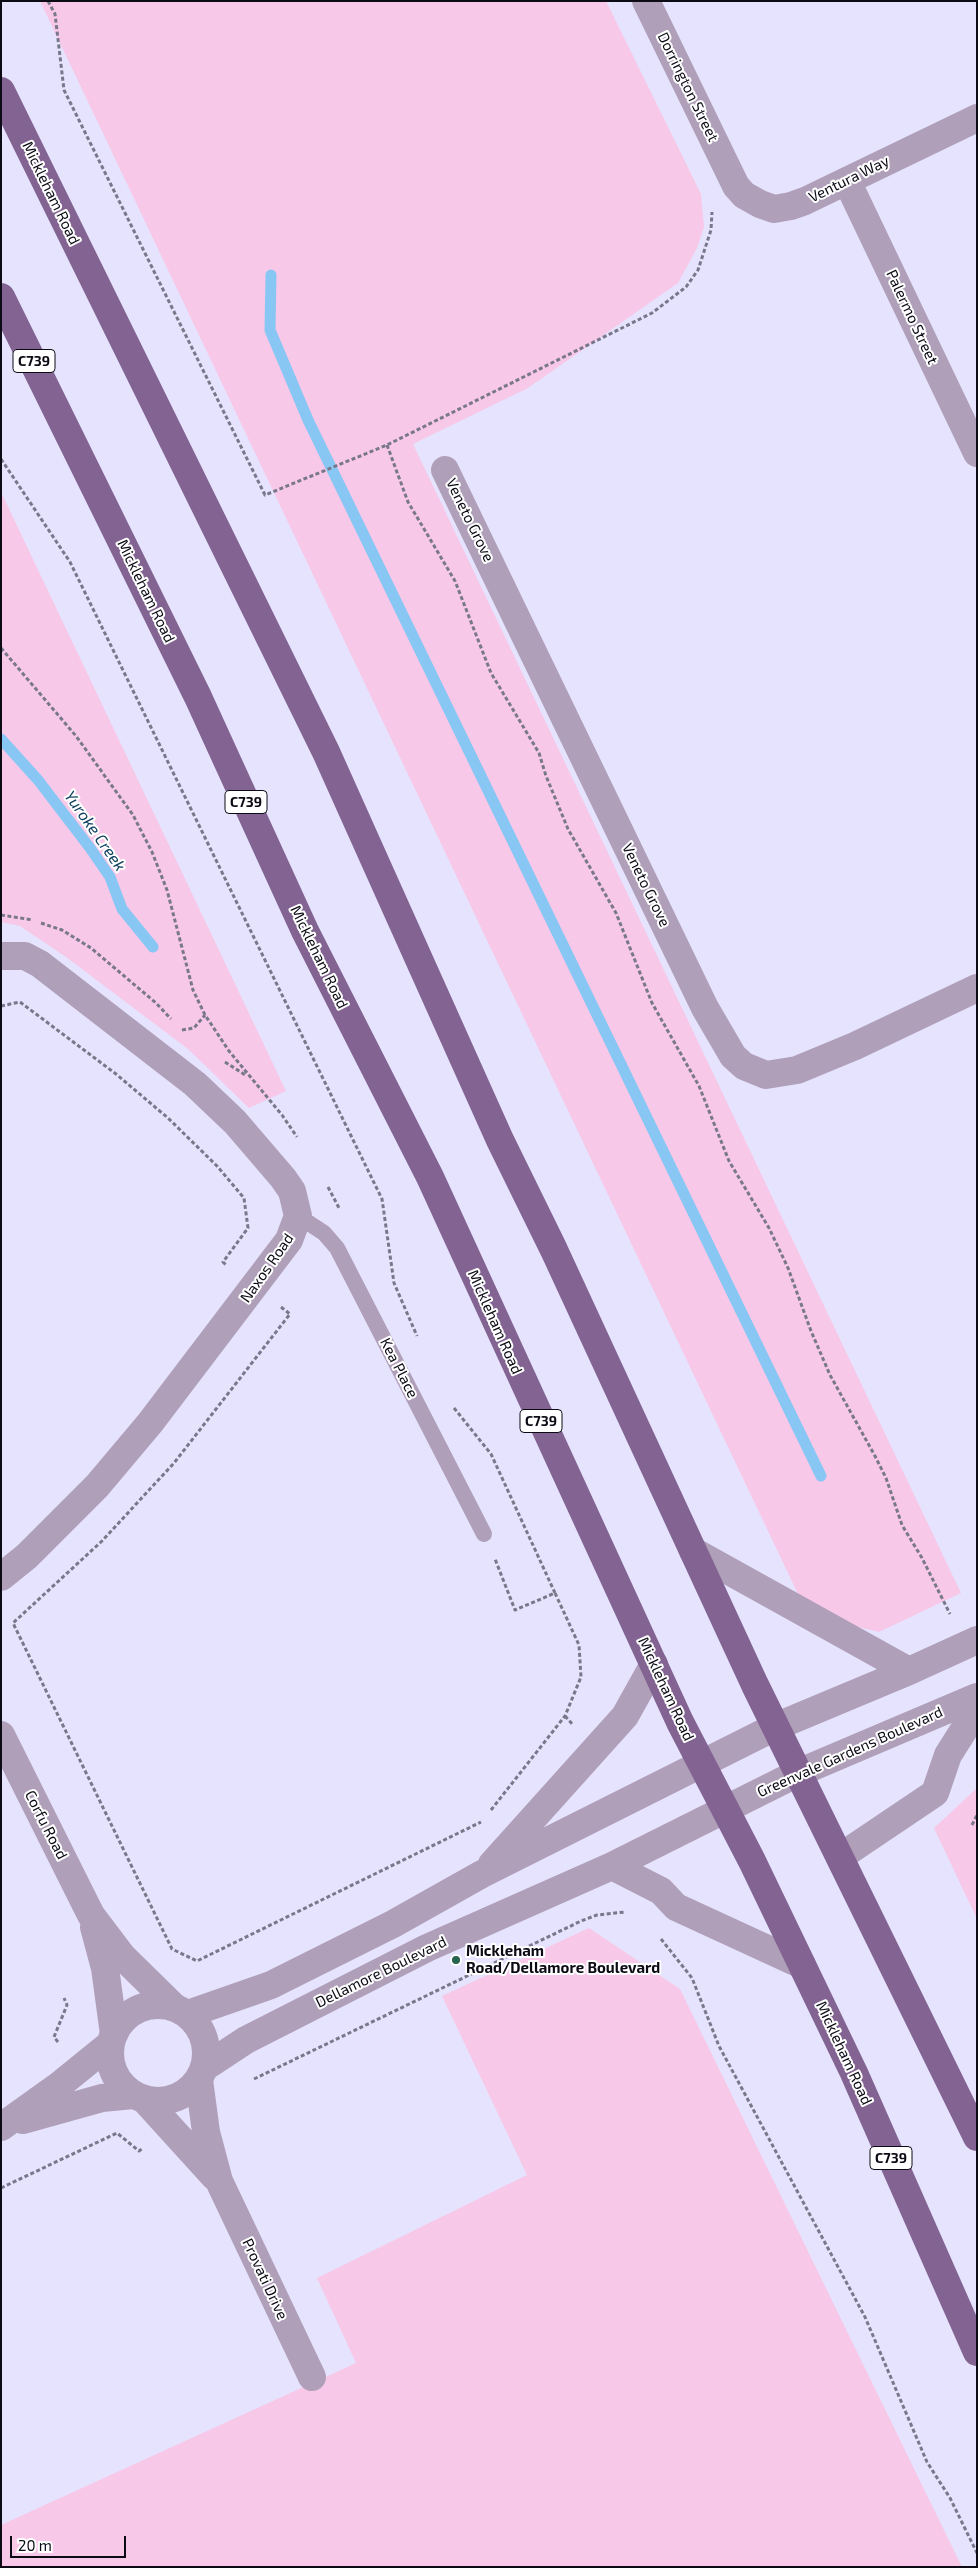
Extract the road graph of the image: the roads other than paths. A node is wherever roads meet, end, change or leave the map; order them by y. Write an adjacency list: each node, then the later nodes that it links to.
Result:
1 (646, 1): 4 (street, Dorrington Street)
2 (1, 91): 13 (main road, Mickleham Road)
3 (977, 118): 5 (street, Ventura Way)
4 (730, 172): 5 (street, Ventura Way)
5 (847, 181): 7 (street, Palermo Street)
6 (1, 297): 16 (main road, Mickleham Road / C739)
7 (977, 453)
8 (445, 470): 10 (street, Veneto Grove)
9 (1, 956): 11 (street, Naxos Road)
10 (977, 988)
11 (298, 1216): 12 (lane, Kea Place); 14 (street, Naxos Road)
12 (484, 1534)
13 (693, 1551): 17 (street); 20 (main road, Mickleham Road)
14 (1, 1577)
15 (977, 1640): 17 (street)
16 (654, 1664): 22 (main road, Mickleham Road / C739); 27 (street)
17 (909, 1671): 20 (street)
18 (977, 1696): 23 (street, Greenvale Gardens Boulevard)
19 (977, 1709): 25 (street, Greenvale Gardens Boulevard)
20 (776, 1727): 22 (street); 23 (main road, Mickleham Road)
21 (1, 1735): 28 (street, Corfu Road)
22 (702, 1766): 24 (main road, Mickleham Road / C739); 27 (street)
23 (798, 1773): 24 (street, Greenvale Gardens Boulevard); 25 (main road, Mickleham Road)
24 (725, 1810): 26 (street, Dellamore Boulevard); 29 (main road, Mickleham Road / C739)
25 (840, 1857): 35 (main road, Mickleham Road)
26 (612, 1866): 29 (street); 32 (street, Dellamore Boulevard)
27 (482, 1874): 30 (street)
28 (91, 1916): 30 (street, Corfu Road); 31 (street, Corfu Road)
29 (802, 1965): 37 (main road, Mickleham Road / C739)
30 (181, 2010): 31 (street); 32 (street)
31 (112, 2039): 33 (street); 34 (street)
32 (202, 2073): 33 (street); 36 (street, Provati Drive)
33 (139, 2098): 34 (street); 36 (street, Provati Drive)
34 (1, 2127)
35 (977, 2137)
36 (218, 2181): 38 (street, Provati Drive)
37 (977, 2352)
38 (312, 2377)

